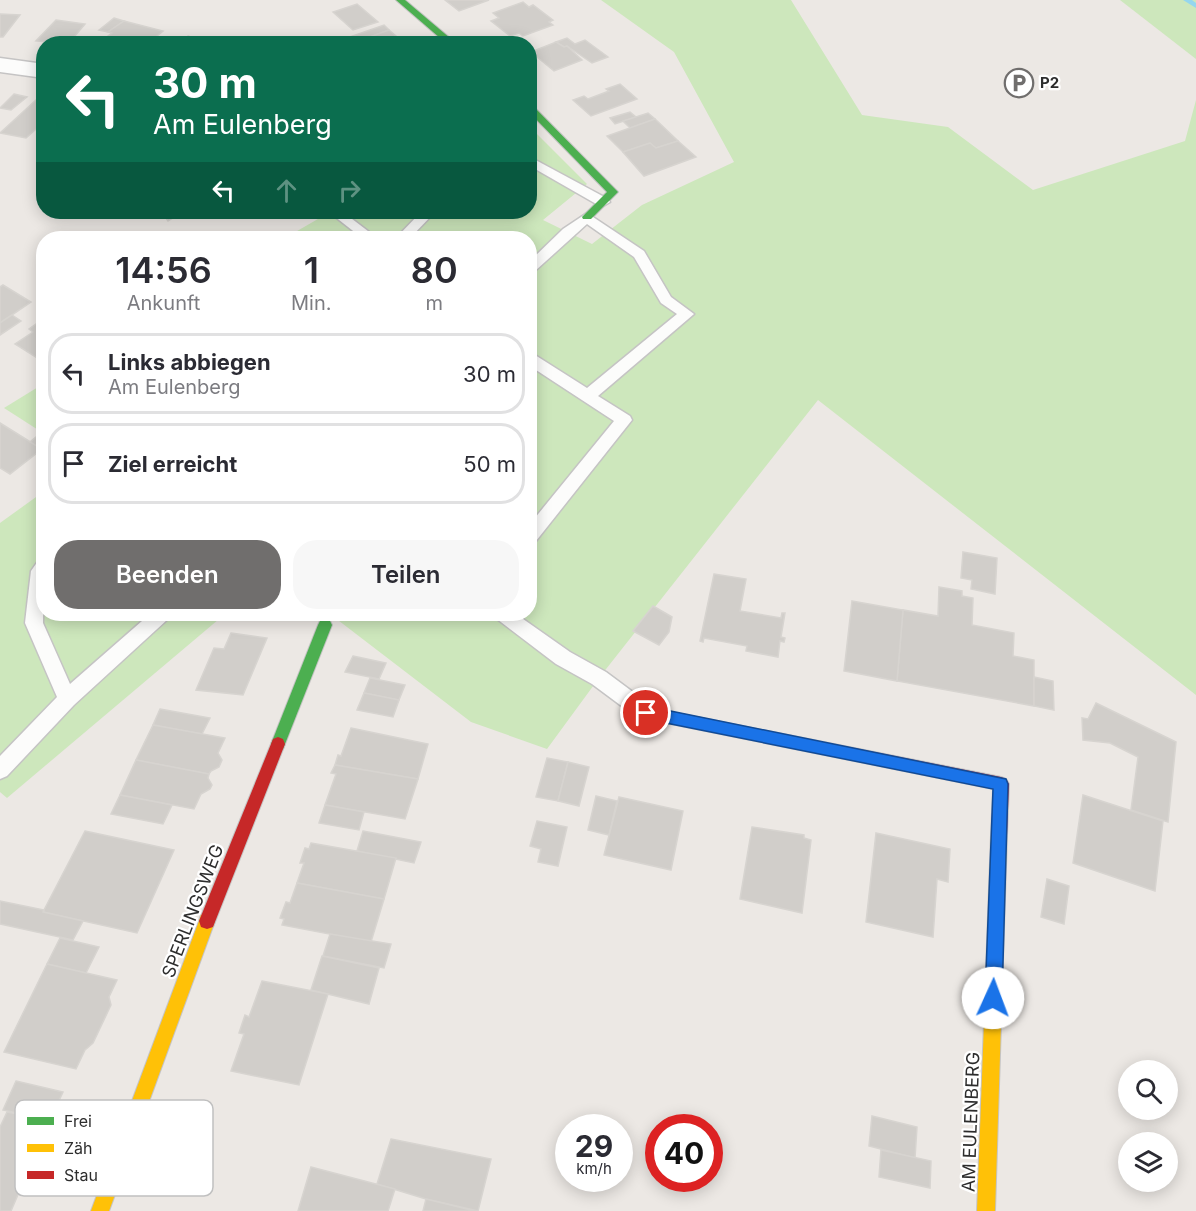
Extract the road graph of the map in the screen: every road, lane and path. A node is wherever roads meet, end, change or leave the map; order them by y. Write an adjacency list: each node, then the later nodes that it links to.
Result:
1 (400, 0): 2 (street)
2 (443, 36)
3 (0, 65): 4 (street)
4 (36, 69)
5 (537, 115): 7 (street)
6 (537, 165): 7 (lane)
7 (603, 202): 8 (street)
8 (587, 217): 13 (lane); 15 (lane)
9 (344, 219): 11 (lane)
10 (421, 219): 12 (lane)
11 (361, 231)
12 (410, 231)
13 (537, 261)
14 (537, 363): 15 (lane)
15 (589, 395): 16 (lane)
16 (537, 527)
17 (36, 601): 21 (lane)
18 (154, 621): 21 (lane)
19 (513, 621): 22 (lane)
20 (325, 625): 24 (street, SPERLINGSWEG)
21 (67, 699): 23 (lane)
22 (646, 713): 27 (street, AM EULENBERG)
23 (0, 770)
24 (141, 1100)
25 (106, 1196): 26 (street, SPERLINGSWEG)
26 (100, 1211)
27 (986, 1211)

